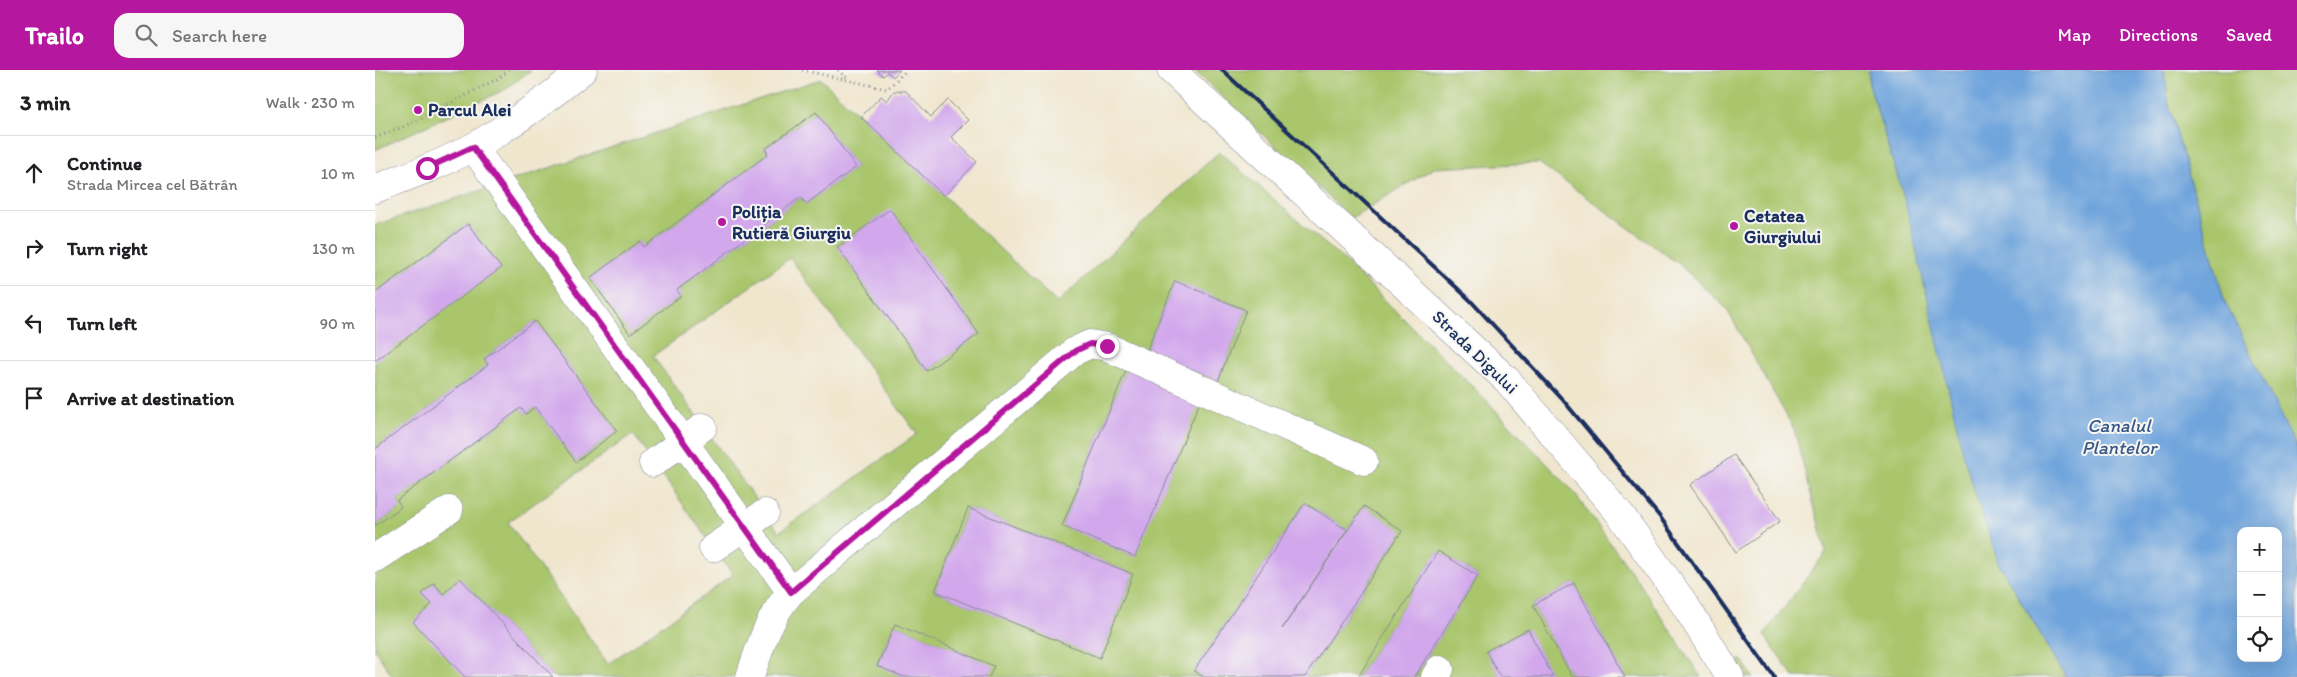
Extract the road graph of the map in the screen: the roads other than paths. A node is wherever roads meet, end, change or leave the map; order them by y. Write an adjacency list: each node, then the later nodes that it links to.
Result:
1 (583, 70): 3 (street)
2 (1171, 70): 14 (street, Strada Digului)
3 (473, 147): 4 (street); 5 (street)
4 (375, 189)
5 (693, 434): 7 (street); 9 (street)
6 (1363, 461): 12 (street)
7 (653, 463)
8 (449, 510): 11 (street)
9 (755, 520): 10 (street); 12 (street)
10 (713, 548)
11 (375, 558)
12 (791, 592): 13 (street)
13 (750, 677)
14 (1729, 677)

